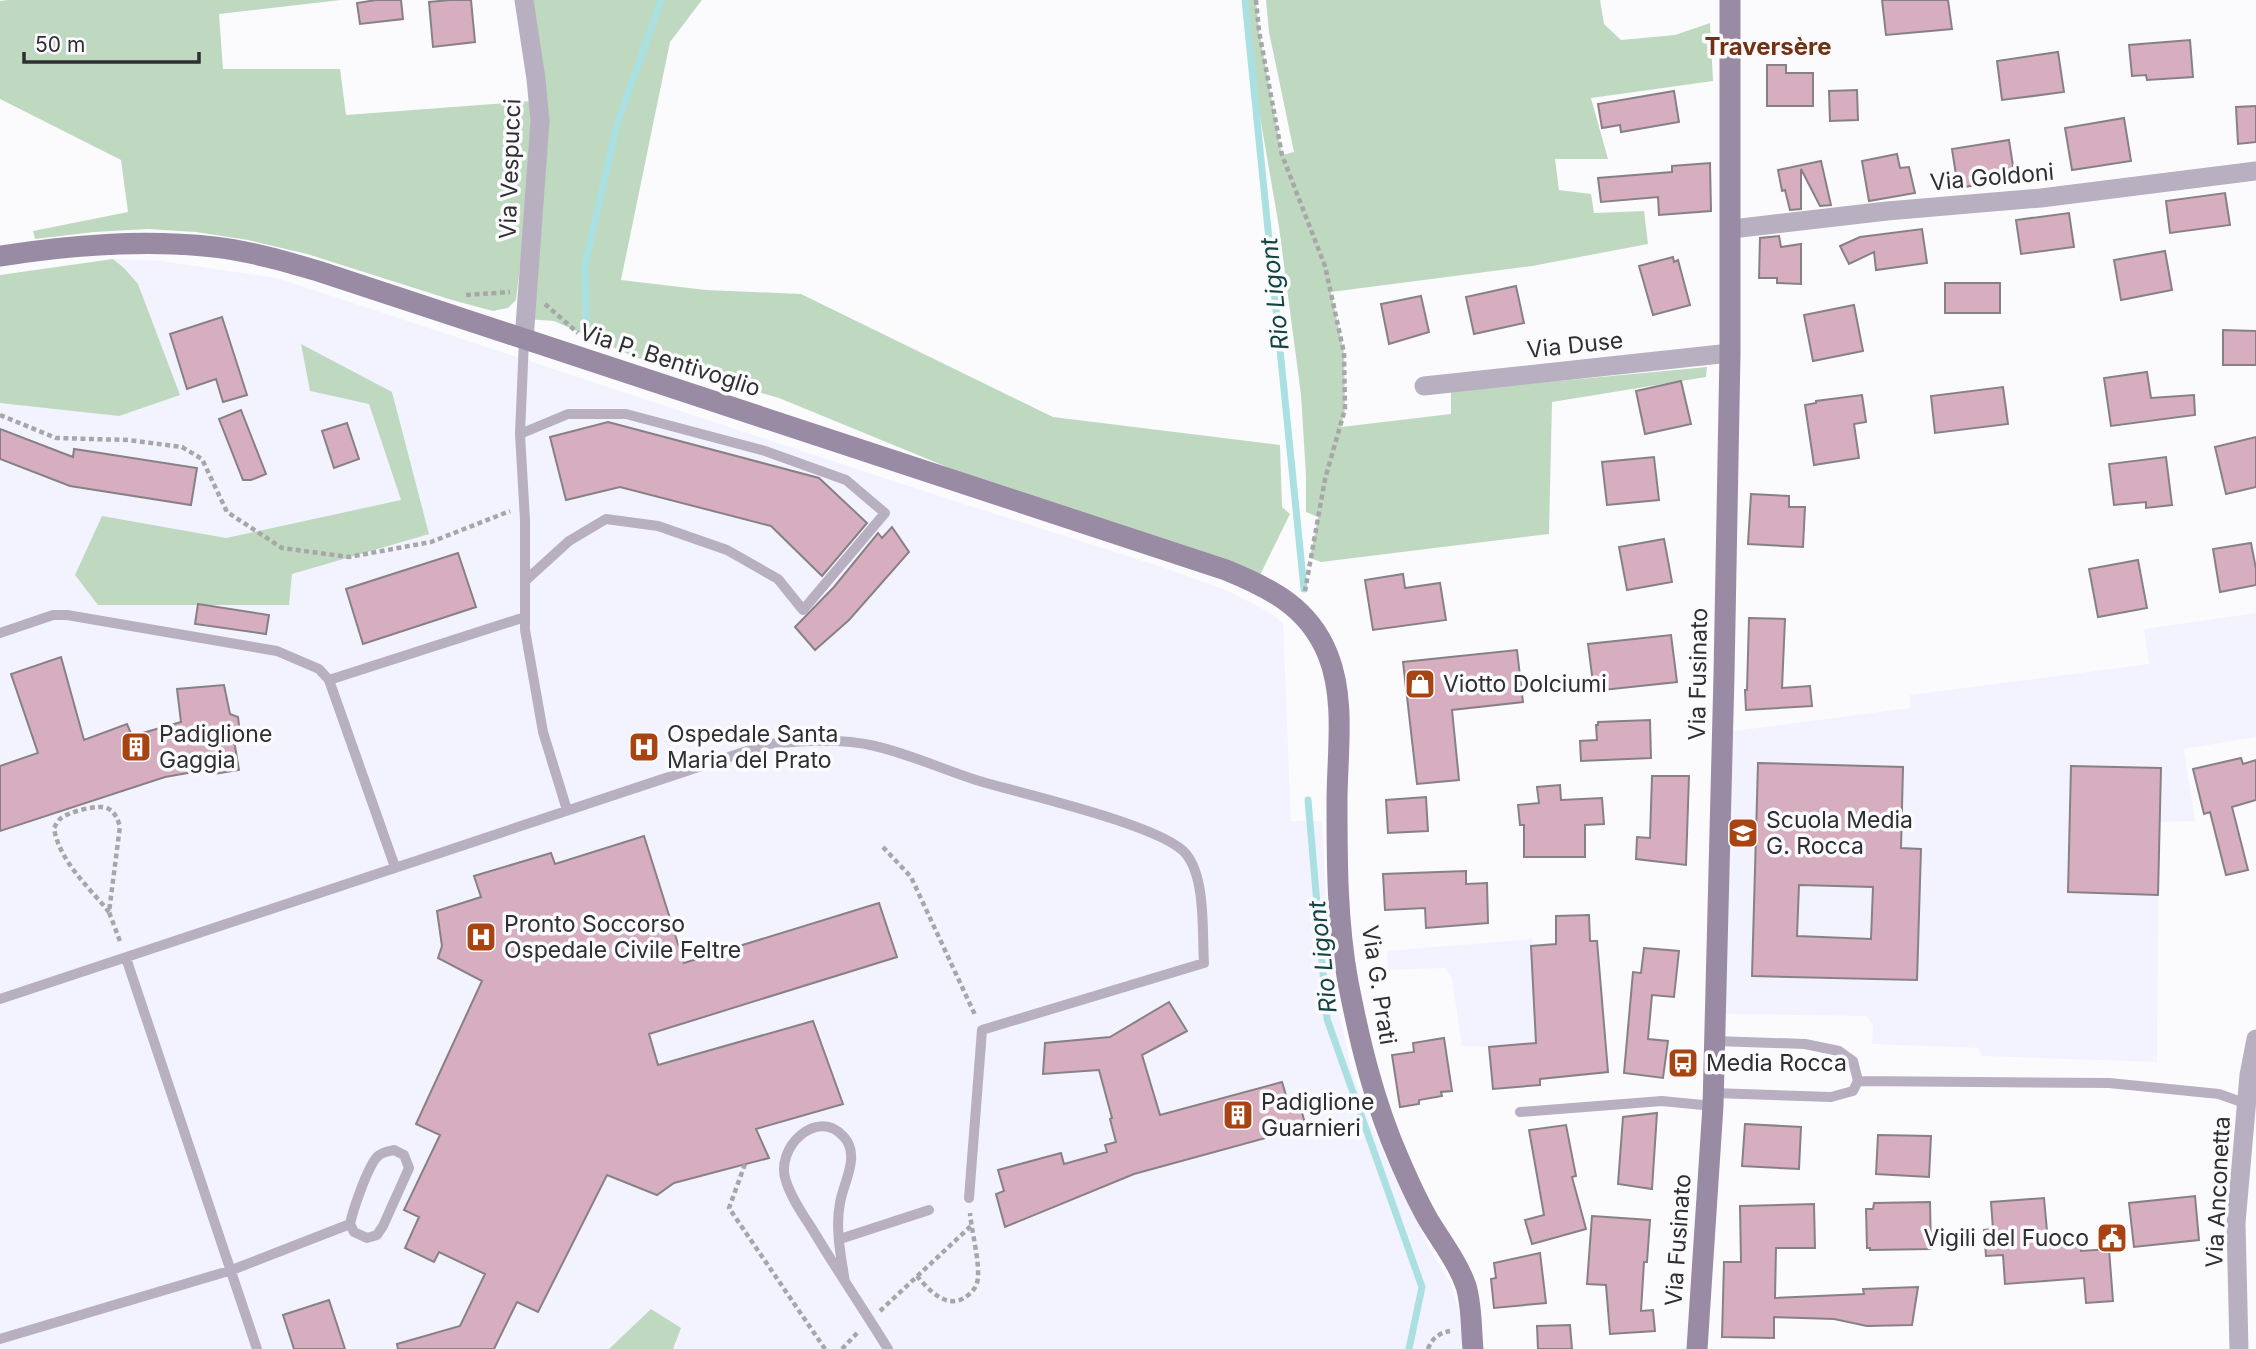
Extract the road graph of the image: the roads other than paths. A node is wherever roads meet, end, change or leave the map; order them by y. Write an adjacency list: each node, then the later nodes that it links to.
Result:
1 (524, 0): 6 (street, Via Vespucci)
2 (1730, 0): 4 (street, Via Fusinato)
3 (2256, 171): 4 (street, Via Goldoni)
4 (1732, 229): 7 (street, Via Fusinato)
5 (0, 256): 6 (street, Via P. Bentivoglio)
6 (524, 340): 9 (lane); 11 (street, Via P. Bentivoglio)
7 (1731, 353): 8 (street, Via Duse); 20 (street, Via Fusinato)
8 (1424, 386)
9 (520, 434): 10 (lane); 10 (lane)
10 (525, 581): 12 (lane)
11 (1309, 607): 36 (street, Via G. Prati)
12 (525, 617): 14 (lane); 15 (lane)
13 (0, 633): 14 (lane)
14 (329, 680): 16 (lane)
15 (567, 810): 16 (lane); 25 (lane)
16 (395, 867): 17 (lane)
17 (127, 958): 18 (lane); 29 (lane)
18 (0, 999)
19 (2256, 1039): 23 (street, Via Anconetta)
20 (1715, 1041): 21 (lane); 22 (street, Via Fusinato)
21 (1858, 1081): 22 (lane); 23 (lane)
22 (1713, 1100): 24 (lane); 37 (street, Via Fusinato)
23 (2247, 1104): 30 (street, Via Anconetta)
24 (1520, 1112)
25 (969, 1198)
26 (929, 1210): 28 (lane)
27 (350, 1224): 27 (lane); 29 (lane)
28 (840, 1239): 32 (lane); 32 (lane)
29 (232, 1269): 33 (lane); 34 (lane)
30 (2237, 1270): 31 (street); 38 (street, Via Anconetta)
31 (2256, 1280)
32 (845, 1282): 35 (lane)
33 (0, 1339)
34 (257, 1349)
35 (888, 1349)
36 (1473, 1349)
37 (1697, 1349)
38 (2239, 1349)

